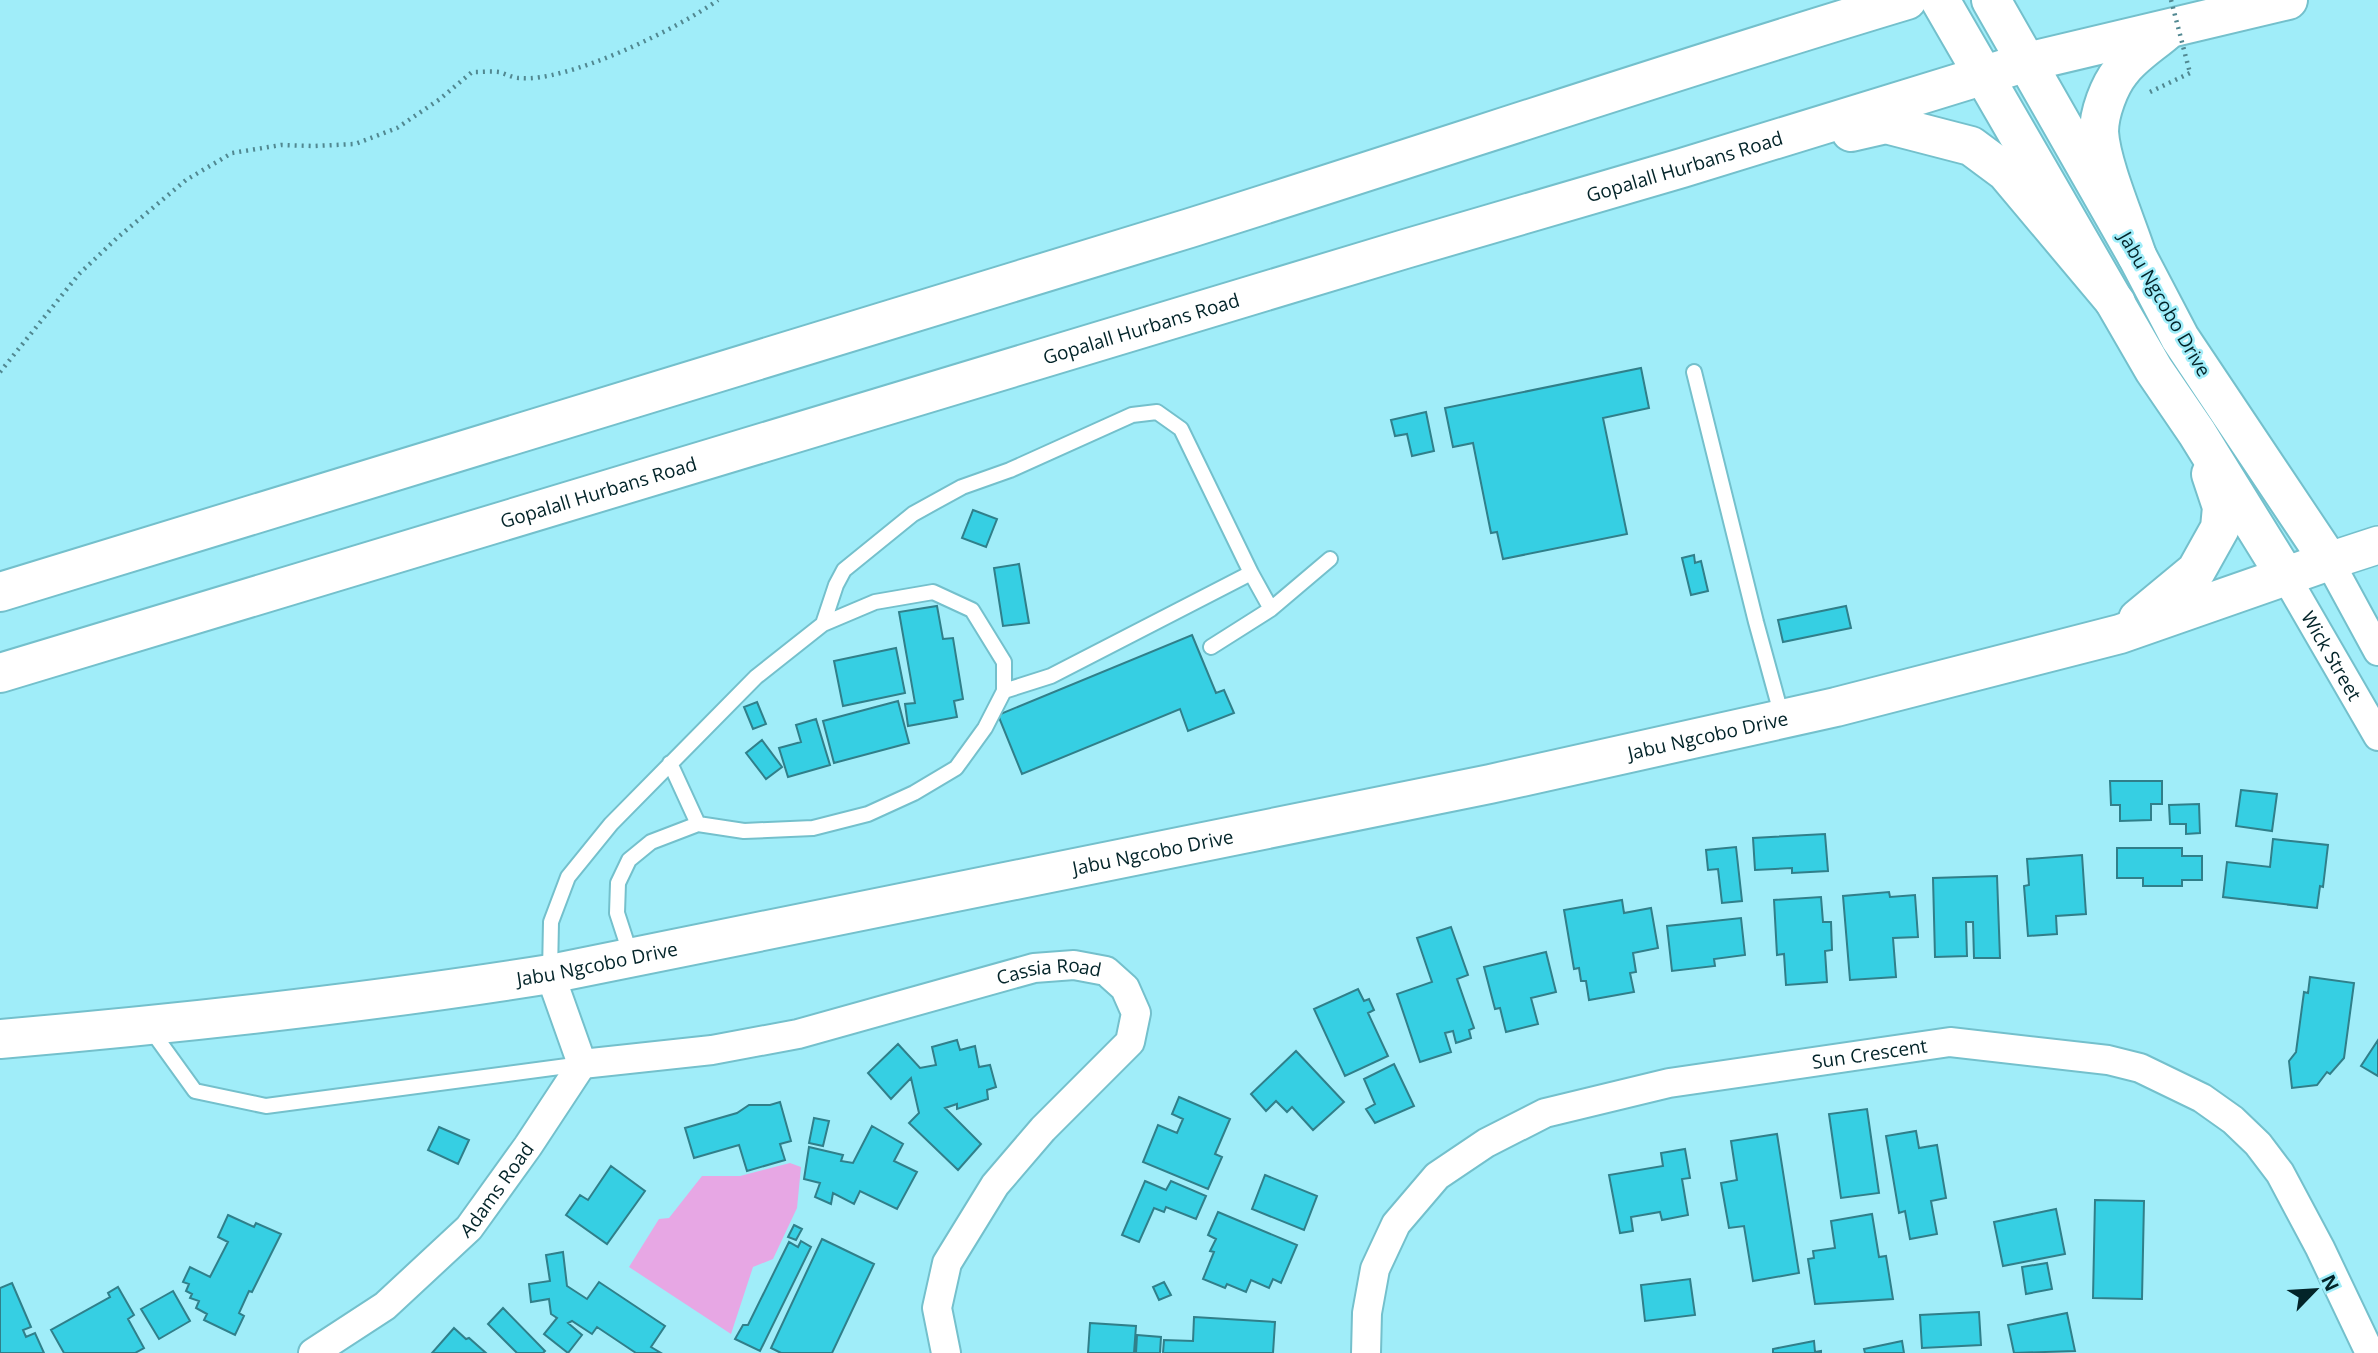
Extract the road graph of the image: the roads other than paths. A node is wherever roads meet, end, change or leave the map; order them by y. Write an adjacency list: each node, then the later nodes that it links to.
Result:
1 (1815, 0): 7 (main road)
2 (1907, 0): 7 (main road)
3 (1940, 0): 9 (main road, Jabu Ngcobo Drive)
4 (1991, 0): 8 (main road, Jabu Ngcobo Drive)
5 (2288, 0): 6 (main road, Gopalall Hurbans Road)
6 (2170, 14): 8 (main road, Gopalall Hurbans Road); 11 (main road)
7 (1761, 43): 20 (main road)
8 (2027, 62): 9 (main road, Gopalall Hurbans Road); 11 (main road, Jabu Ngcobo Drive)
9 (1983, 76): 10 (main road, Gopalall Hurbans Road); 12 (main road, Jabu Ngcobo Drive)
10 (1682, 168): 12 (main road); 26 (main road, Gopalall Hurbans Road)
11 (2137, 256): 17 (main road, Jabu Ngcobo Drive)
12 (2116, 303): 14 (main road, Jabu Ngcobo Drive)
13 (1694, 372): 28 (lane)
14 (2197, 433): 19 (main road, Jabu Ngcobo Drive); 23 (main road)
15 (2378, 545): 17 (street)
16 (1330, 559): 21 (lane)
17 (2329, 561): 19 (main road, Jabu Ngcobo Drive); 25 (street)
18 (1251, 573): 21 (lane); 22 (lane); 27 (lane)
19 (2286, 577): 23 (main road, Jabu Ngcobo Drive); 29 (street, Wick Street)
20 (0, 592)
21 (1271, 609): 24 (lane)
22 (822, 624): 27 (lane); 30 (lane)
23 (2120, 634): 28 (main road, Jabu Ngcobo Drive)
24 (1211, 647)
25 (2378, 651)
26 (0, 673)
27 (1004, 691): 31 (lane)
28 (1783, 719): 32 (main road, Jabu Ngcobo Drive)
29 (2378, 736)
30 (670, 763): 31 (lane); 33 (lane)
31 (698, 824): 32 (lane)
32 (631, 956): 33 (main road, Jabu Ngcobo Drive)
33 (550, 974): 34 (main road, Jabu Ngcobo Drive); 36 (street)
34 (148, 1026): 35 (main road, Jabu Ngcobo Drive); 36 (lane)
35 (0, 1039)
36 (582, 1065): 37 (street, Adams Road); 38 (street, Cassia Road)
37 (313, 1353)
38 (946, 1353)
39 (1366, 1353): 40 (street, Sun Crescent)
40 (2370, 1353)

